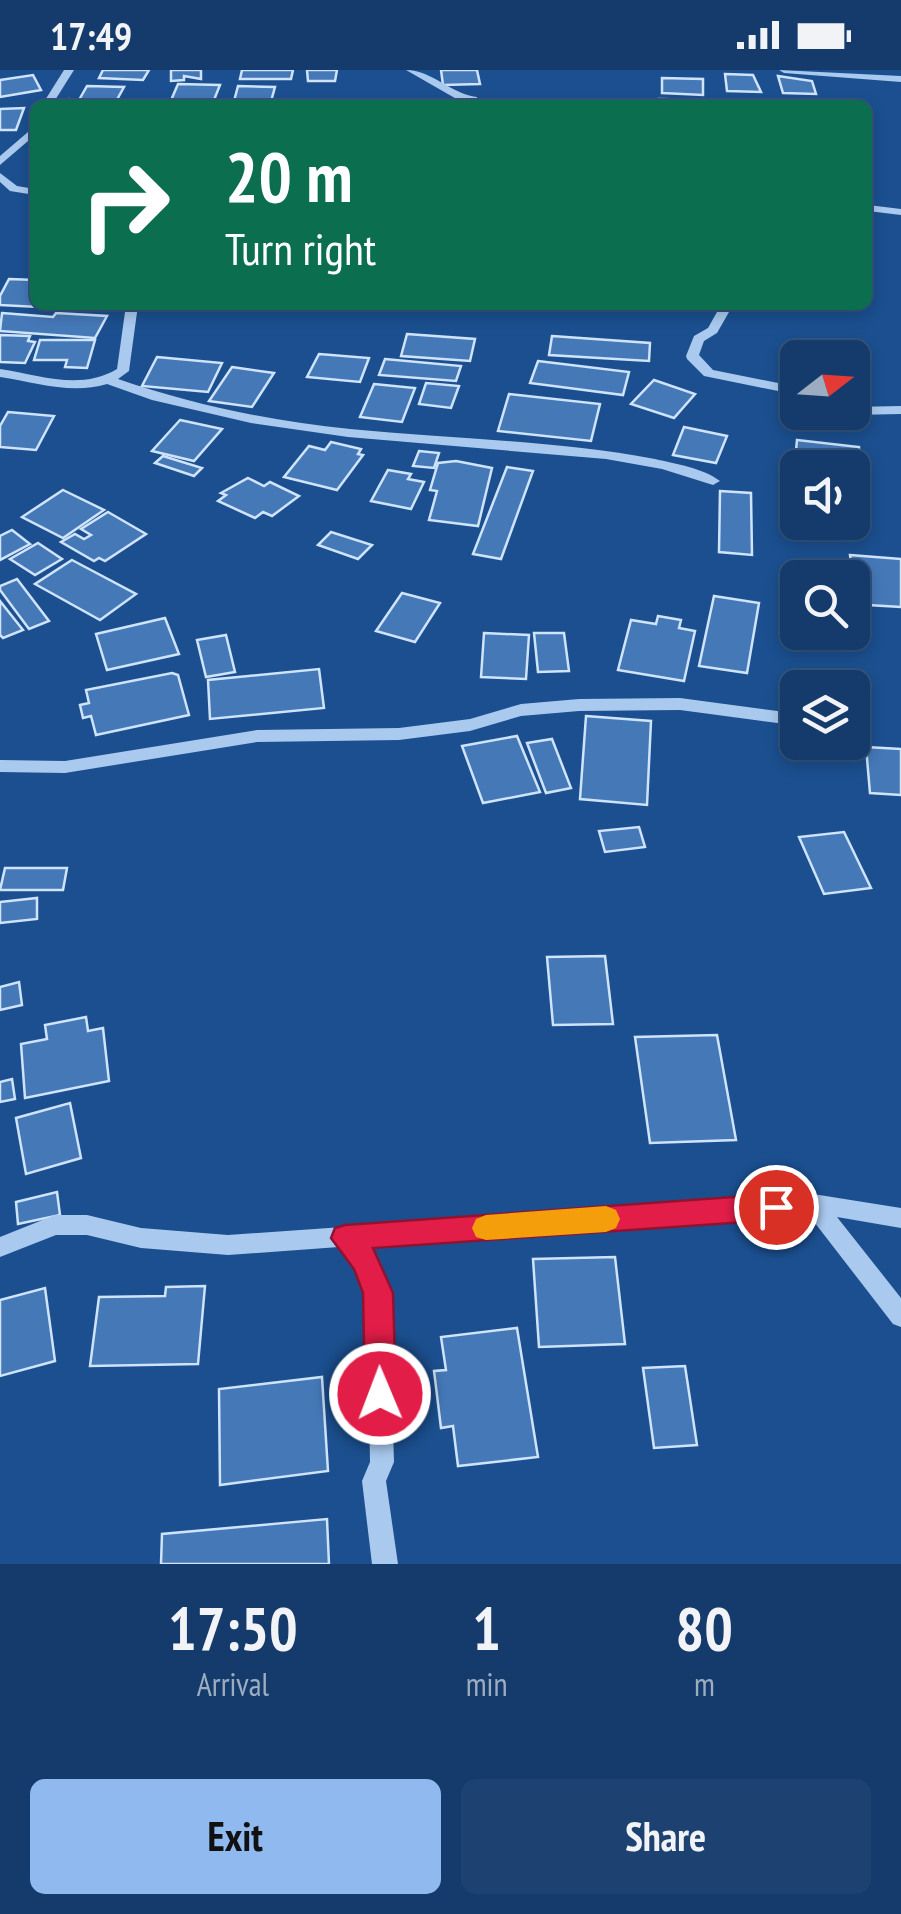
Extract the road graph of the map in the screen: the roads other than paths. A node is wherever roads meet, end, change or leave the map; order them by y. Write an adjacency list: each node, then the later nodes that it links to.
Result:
1 (70, 70): 5 (street)
2 (411, 70): 6 (street)
3 (784, 70): 4 (street)
4 (901, 79)
5 (50, 100)
6 (473, 100)
7 (30, 134): 8 (street)
8 (0, 162)
9 (0, 176): 10 (street)
10 (30, 191)
11 (872, 208): 12 (street)
12 (901, 212)
13 (131, 310): 16 (street)
14 (724, 310): 17 (street)
15 (0, 372): 16 (street)
16 (110, 381): 20 (street)
17 (780, 388)
18 (901, 410): 19 (street)
19 (870, 411)
20 (712, 481)
21 (780, 717): 22 (street)
22 (0, 766)
23 (813, 1204): 24 (street); 25 (street); 27 (street)
24 (901, 1218)
25 (345, 1238): 26 (street); 28 (street)
26 (0, 1247)
27 (901, 1316)
28 (384, 1564)

